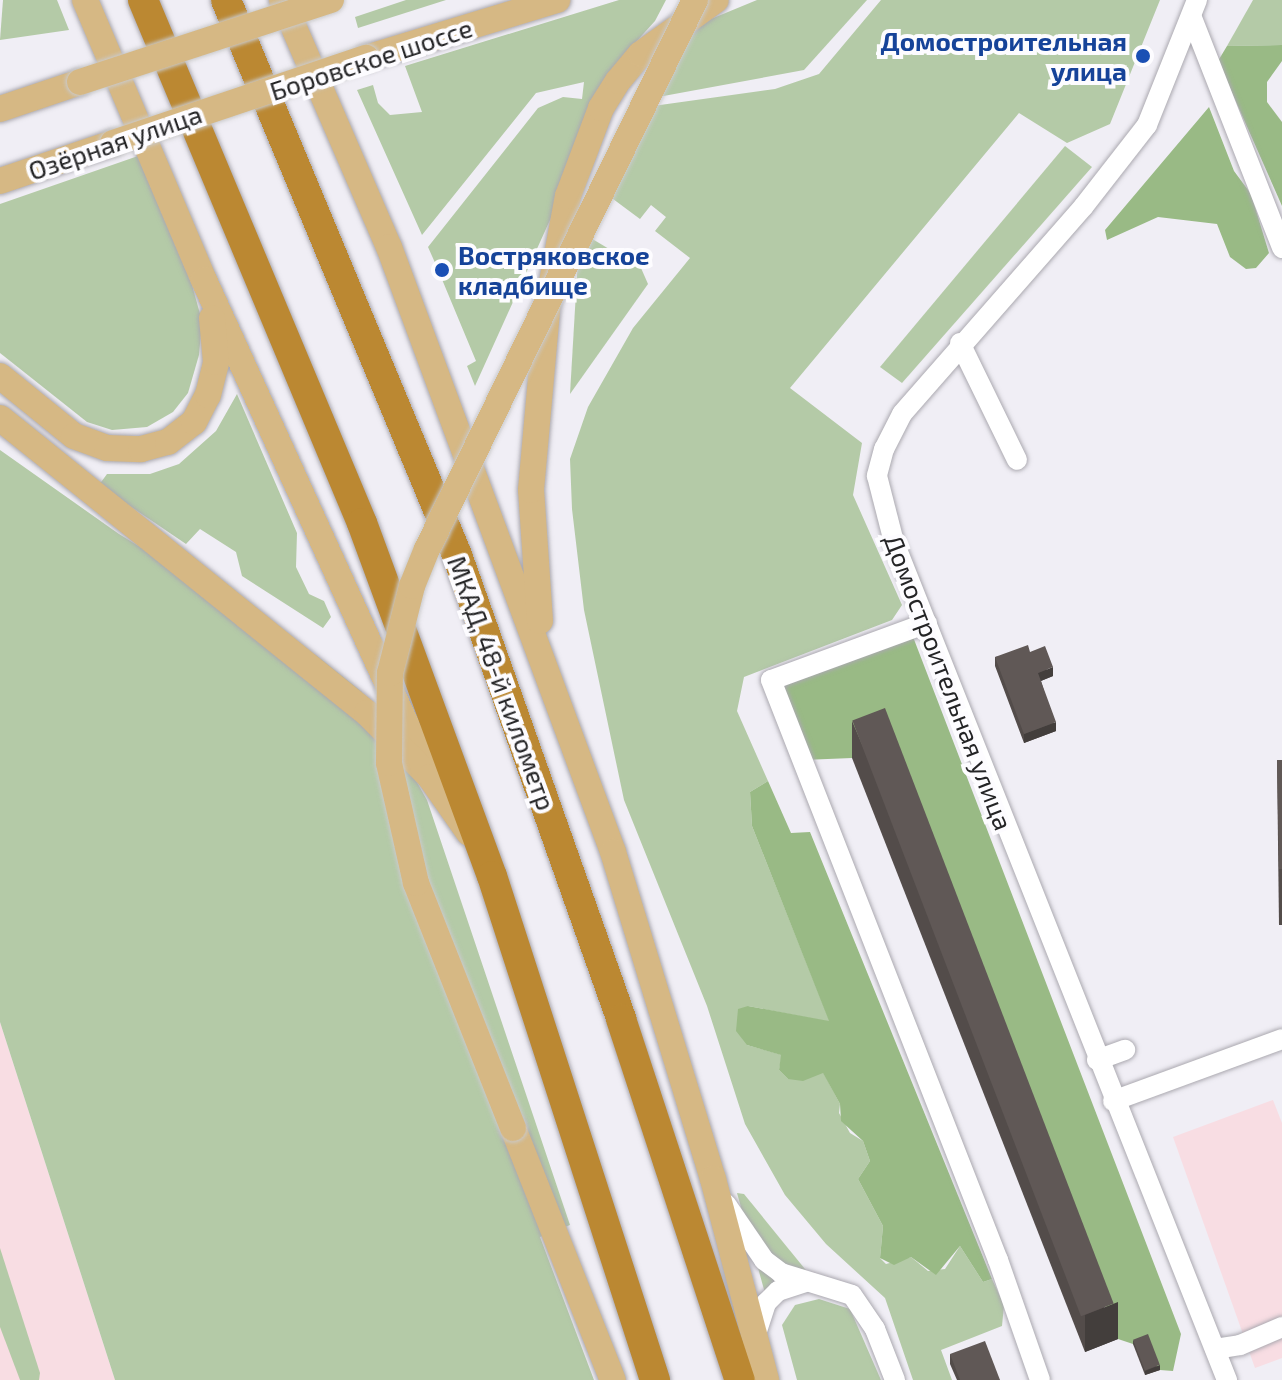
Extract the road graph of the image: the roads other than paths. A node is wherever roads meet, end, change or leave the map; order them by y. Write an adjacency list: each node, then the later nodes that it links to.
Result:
1 (85, 0): 14 (main road)
2 (143, 0): 22 (highway)
3 (226, 0): 35 (highway, МКАД, 48-й километр)
4 (282, 0): 20 (main road)
5 (331, 0): 11 (main road, bridge)
6 (557, 0): 10 (main road, Боровское шоссе, bridge)
7 (695, 0): 33 (main road, bridge)
8 (716, 0): 20 (main road)
9 (1194, 9): 13 (street); 15 (street, Домостроительная улица)
10 (231, 104): 12 (main road, Озёрная улица, bridge)
11 (0, 109)
12 (0, 181)
13 (1282, 248)
14 (204, 280): 16 (main road); 21 (main road)
15 (960, 343): 18 (street); 19 (street, Домостроительная улица)
16 (0, 376)
17 (0, 418): 21 (main road)
18 (1017, 460)
19 (927, 623): 25 (street, Домостроительная улица); 38 (street)
20 (558, 699): 27 (main road)
21 (430, 777): 22 (main road)
22 (492, 876): 34 (highway)
23 (1282, 1039): 26 (street)
24 (1125, 1050): 25 (street)
25 (1097, 1060): 26 (street, Домостроительная улица)
26 (1113, 1101): 31 (street, Домостроительная улица)
27 (713, 1179): 28 (street); 30 (main road)
28 (806, 1282): 30 (street); 37 (street)
29 (1282, 1327): 31 (street)
30 (755, 1338): 36 (main road)
31 (1215, 1349): 32 (street, Домостроительная улица)
32 (1224, 1379)
33 (613, 1380)
34 (655, 1380)
35 (740, 1380)
36 (766, 1380)
37 (895, 1380)
38 (1040, 1380)

